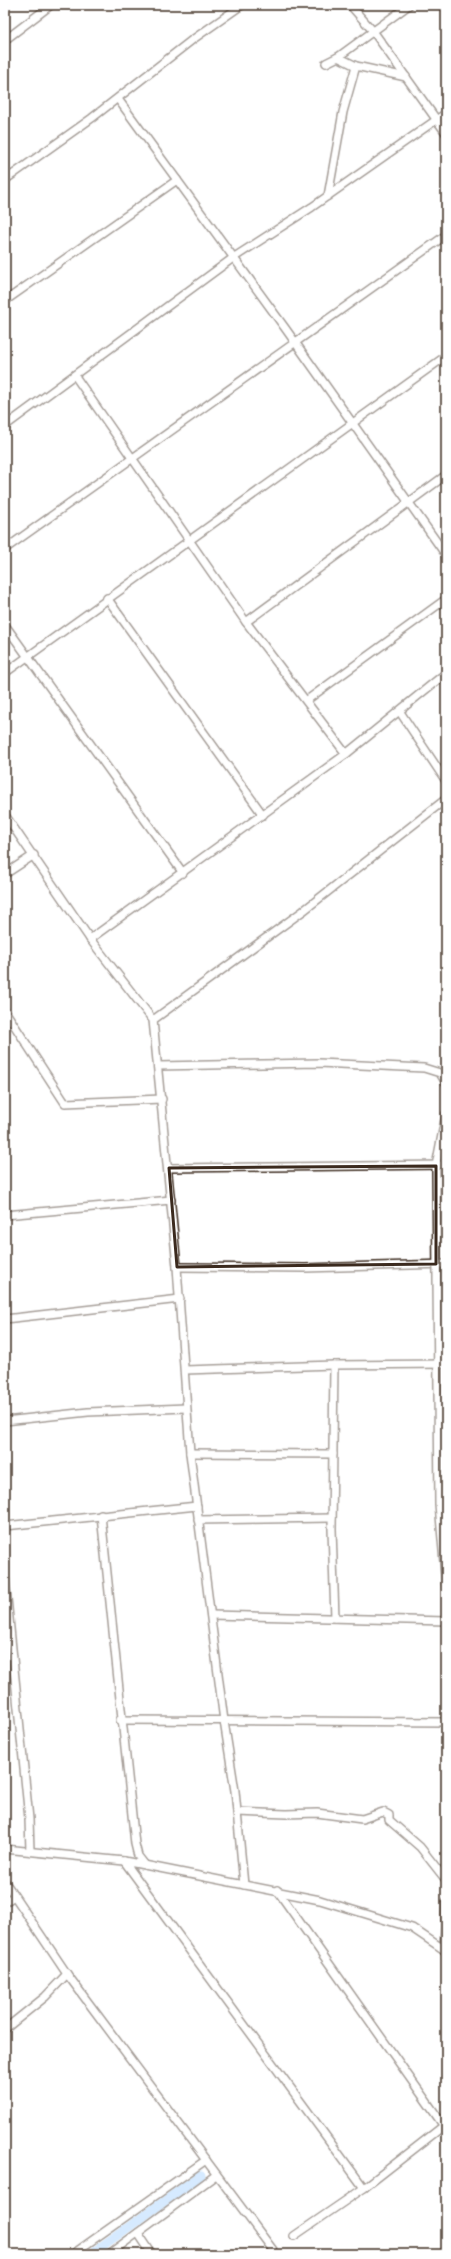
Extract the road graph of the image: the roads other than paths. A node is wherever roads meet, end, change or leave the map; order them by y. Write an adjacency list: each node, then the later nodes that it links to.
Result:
1 (51, 5): 6 (street)
2 (242, 5): 11 (street)
3 (350, 5): 5 (street)
4 (409, 5): 5 (street)
5 (373, 31): 7 (street); 10 (street)
6 (5, 40)
7 (338, 57): 8 (street); 9 (street)
8 (326, 63)
9 (356, 66): 10 (street); 17 (street)
10 (406, 77): 13 (street)
11 (118, 99): 15 (street); 16 (street)
12 (446, 113): 13 (street)
13 (437, 120): 14 (street); 17 (street)
14 (446, 134)
15 (5, 180)
16 (177, 180): 19 (street); 20 (street)
17 (328, 196): 19 (street)
18 (446, 235): 21 (street)
19 (232, 258): 21 (street); 23 (street)
20 (5, 301)
21 (295, 342): 24 (street); 26 (street)
22 (446, 356): 24 (street)
23 (75, 376): 25 (street); 26 (street)
24 (352, 424): 28 (street); 29 (street)
25 (5, 426)
26 (132, 460): 29 (street); 30 (street)
27 (446, 475): 28 (street)
28 (408, 503): 31 (street); 34 (street)
29 (189, 539): 32 (street); 34 (street)
30 (5, 549)
31 (446, 554)
32 (107, 598): 36 (street); 45 (street)
33 (446, 599): 39 (street)
34 (246, 622): 39 (street)
35 (5, 625): 36 (street)
36 (27, 657): 37 (street); 47 (street)
37 (5, 673)
38 (446, 673): 40 (street)
39 (307, 700): 41 (street)
40 (400, 712): 41 (street); 42 (street)
41 (346, 754): 45 (street)
42 (446, 781)
43 (446, 799): 51 (street)
44 (5, 815): 46 (street)
45 (263, 815): 47 (street)
46 (34, 855): 48 (street); 49 (street)
47 (183, 873): 49 (street)
48 (5, 874)
49 (90, 939): 51 (street)
50 (5, 1011): 54 (street)
51 (153, 1020): 52 (street)
52 (158, 1066): 53 (street); 54 (street)
53 (446, 1083)
54 (162, 1099): 58 (street)
55 (446, 1114): 57 (street)
56 (446, 1165): 57 (street)
57 (436, 1166): 58 (street); 61 (street)
58 (169, 1168): 59 (street)
59 (171, 1200): 60 (street); 63 (street)
60 (5, 1215)
61 (436, 1264): 62 (street); 63 (street); 66 (street)
62 (446, 1264)
63 (177, 1267): 64 (street)
64 (180, 1299): 65 (street); 69 (street)
65 (5, 1319)
66 (438, 1364): 67 (street); 68 (street); 80 (street)
67 (446, 1364)
68 (334, 1365): 69 (street); 73 (street)
69 (185, 1370): 70 (street)
70 (186, 1408): 71 (street); 72 (street)
71 (5, 1421)
72 (190, 1453): 73 (street); 74 (street)
73 (333, 1454): 76 (street)
74 (197, 1506): 75 (street); 77 (street)
75 (101, 1515): 78 (street); 84 (street)
76 (332, 1518): 77 (street); 82 (street)
77 (198, 1520): 81 (street)
78 (5, 1526)
79 (5, 1578): 89 (street)
80 (446, 1586)
81 (211, 1615): 82 (street); 85 (street)
82 (334, 1618): 83 (street)
83 (446, 1621)
84 (120, 1720): 85 (street); 91 (street)
85 (224, 1721): 86 (street); 87 (street)
86 (446, 1722)
87 (237, 1812): 92 (street); 94 (street)
88 (5, 1849): 89 (street)
89 (30, 1851): 90 (street)
90 (124, 1861): 91 (street); 105 (street)
91 (145, 1865): 94 (street)
92 (446, 1880)
93 (5, 1882): 96 (street)
94 (244, 1885): 95 (street)
95 (277, 1890): 99 (street); 102 (street)
96 (14, 1896): 97 (street); 100 (street)
97 (5, 1902)
98 (446, 1902): 99 (street)
99 (445, 1950)
100 (68, 1974): 101 (street); 103 (street)
101 (5, 2029)
102 (445, 2127): 105 (street)
103 (206, 2160): 104 (street); 108 (street)
104 (216, 2175): 106 (street); 111 (street)
105 (364, 2188): 107 (street)
106 (138, 2233): 109 (street); 110 (street)
107 (294, 2236)
108 (73, 2254)
109 (109, 2254)
110 (152, 2254)
111 (276, 2254)

